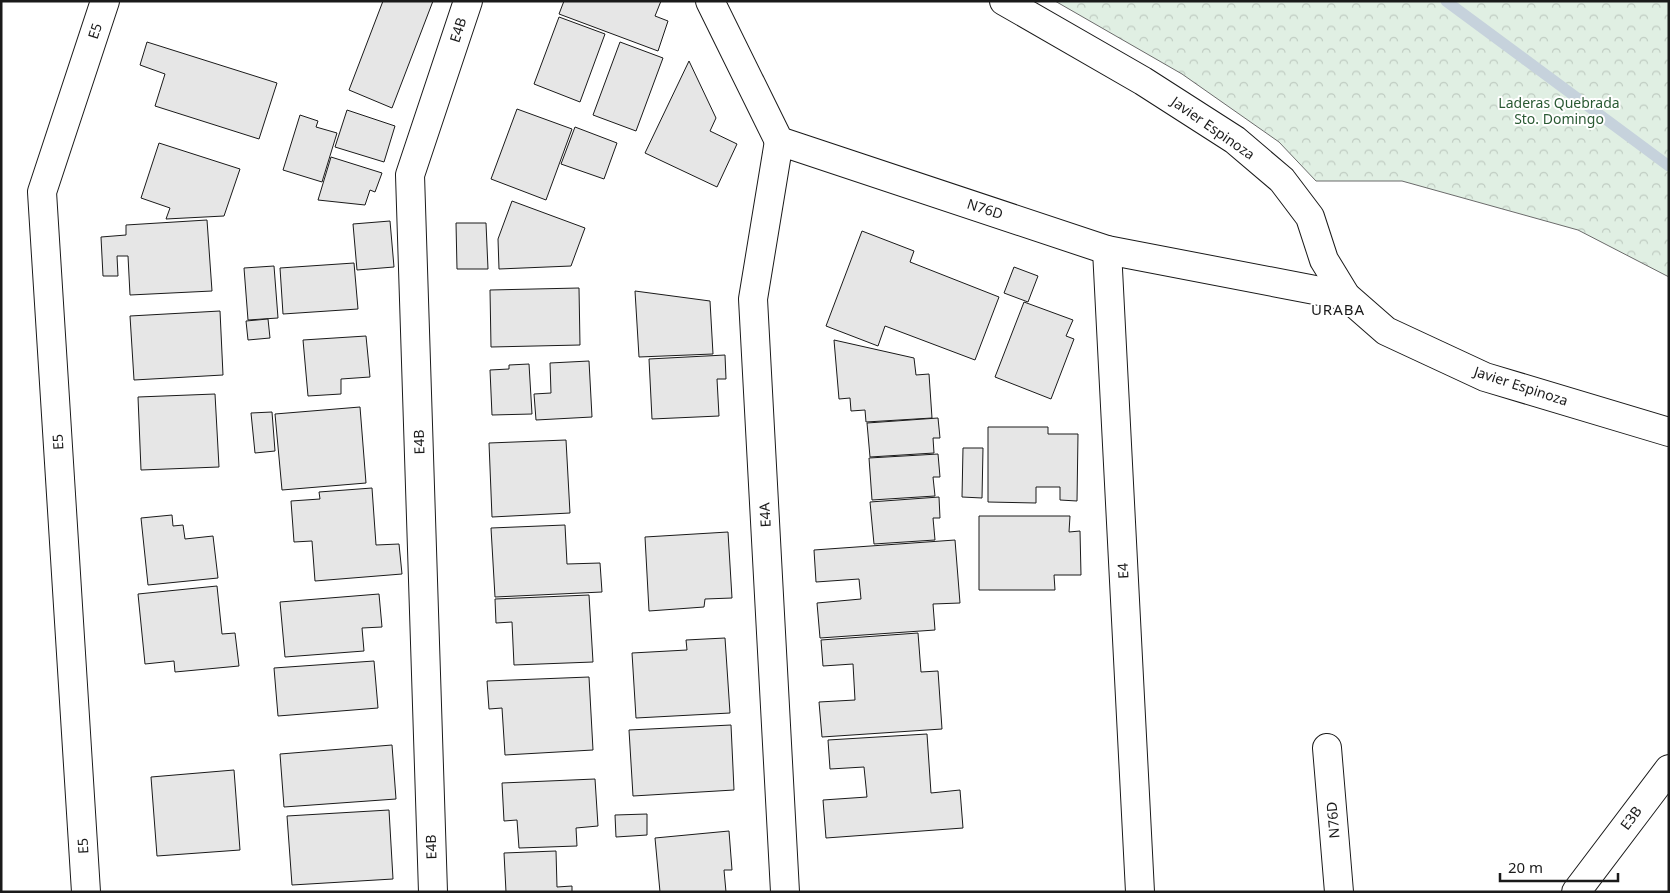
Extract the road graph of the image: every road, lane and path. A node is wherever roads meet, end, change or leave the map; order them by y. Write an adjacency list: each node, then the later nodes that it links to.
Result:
1 (105, 1): 11 (street, E5)
2 (468, 1): 12 (street, E4B)
3 (710, 1): 5 (street)
4 (1004, 1): 7 (street, Javier Espinoza)
5 (779, 141): 6 (street, N76D); 13 (street, E4A)
6 (1107, 250): 7 (street, N76D); 14 (street, E4)
7 (1346, 296): 8 (street, Javier Espinoza)
8 (1669, 432)
9 (1328, 748): 15 (street, N76D)
10 (1669, 769): 16 (street, E3B)
11 (86, 892)
12 (432, 892)
13 (785, 892)
14 (1140, 892)
15 (1339, 892)
16 (1576, 892)

